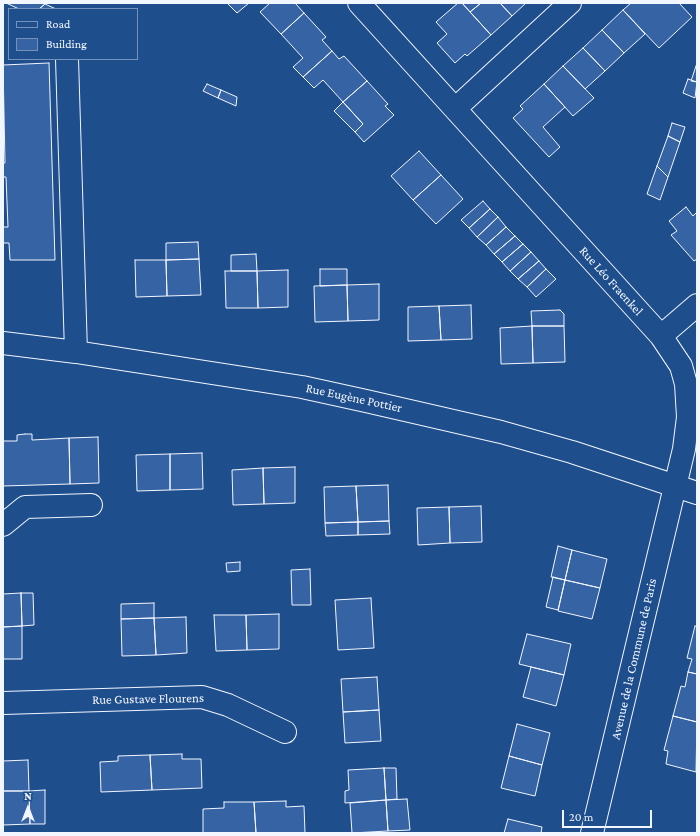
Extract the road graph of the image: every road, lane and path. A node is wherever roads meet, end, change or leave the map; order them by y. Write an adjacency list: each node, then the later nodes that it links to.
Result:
1 (360, 3): 4 (street, Rue Léo Fraenkel)
2 (570, 3): 4 (street)
3 (67, 60): 8 (street)
4 (456, 108): 6 (street, Rue Léo Fraenkel)
5 (697, 305): 6 (street)
6 (661, 336): 9 (street, Rue Léo Fraenkel)
7 (3, 343): 8 (street, Rue Eugène Pottier)
8 (76, 352): 9 (street, Rue Eugène Pottier)
9 (676, 485): 10 (street, Rue Eugène Pottier); 15 (street, Avenue de la Commune de Paris)
10 (697, 493)
11 (91, 505): 12 (street)
12 (3, 525)
13 (3, 702): 14 (street, Rue Gustave Flourens)
14 (285, 732)
15 (592, 833)

